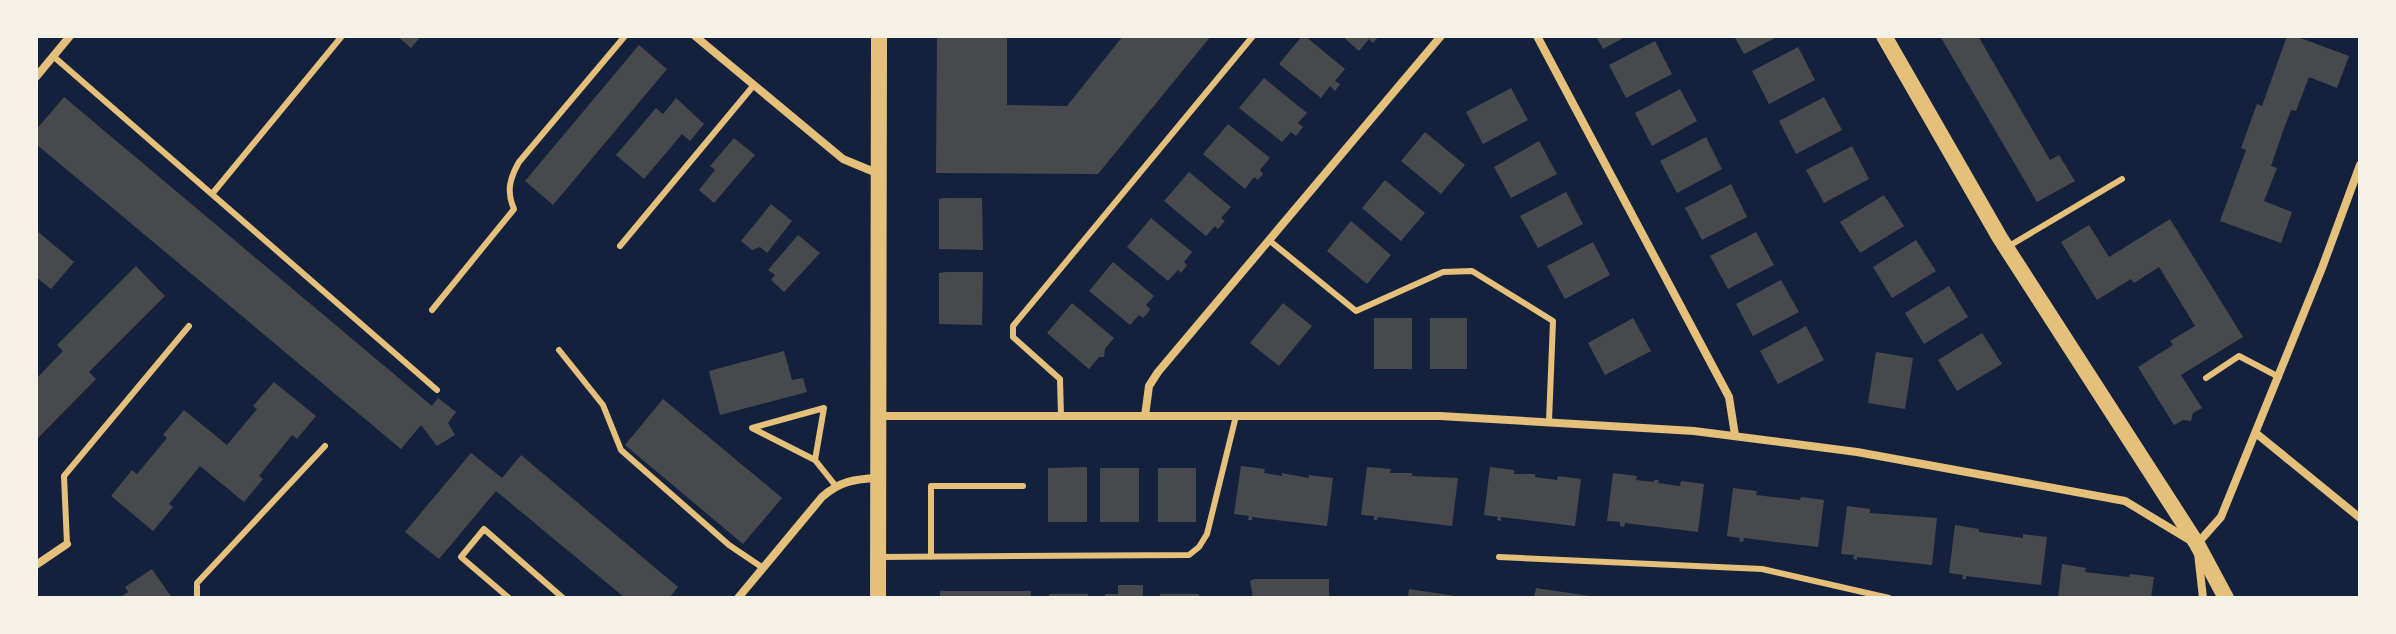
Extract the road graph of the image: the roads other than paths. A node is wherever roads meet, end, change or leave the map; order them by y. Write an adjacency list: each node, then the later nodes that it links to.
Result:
1 (70, 36): 10 (street)
2 (342, 36): 16 (lane)
3 (625, 36): 20 (lane)
4 (695, 36): 12 (street)
5 (879, 36): 14 (main road)
6 (1253, 36): 27 (lane)
7 (1441, 36): 17 (street)
8 (1537, 36): 32 (street)
9 (1884, 36): 19 (main road)
10 (53, 56): 11 (street); 16 (lane)
11 (36, 77)
12 (754, 85): 14 (street); 18 (lane)
13 (2360, 165): 23 (street)
14 (880, 174): 26 (main road)
15 (2122, 179): 19 (lane)
16 (212, 194): 25 (lane)
17 (1270, 241): 28 (street); 30 (lane)
18 (620, 246)
19 (2006, 247): 40 (main road)
20 (432, 310)
21 (189, 326): 39 (lane)
22 (559, 350): 45 (lane)
23 (2279, 377): 24 (lane); 31 (street)
24 (2206, 378)
25 (437, 390)
26 (878, 416): 27 (street); 35 (main road)
27 (1061, 416): 28 (street)
28 (1145, 416): 29 (street)
29 (1236, 416): 30 (street); 42 (lane)
30 (1549, 421): 32 (street)
31 (2257, 434): 38 (street); 40 (street)
32 (1735, 435): 40 (street)
33 (325, 446): 46 (lane)
34 (815, 460): 34 (lane); 36 (lane)
35 (878, 478): 36 (street); 41 (main road)
36 (835, 485): 45 (street)
37 (1023, 486): 42 (lane)
38 (2360, 518)
39 (67, 544): 44 (street)
40 (2197, 544): 52 (street); 53 (main road)
41 (878, 557): 42 (lane); 50 (main road)
42 (931, 557)
43 (1499, 557): 51 (lane)
44 (36, 565)
45 (763, 568): 49 (street)
46 (197, 598)
47 (509, 598): 48 (lane)
48 (563, 598)
49 (738, 598)
50 (878, 598)
51 (1889, 598)
52 (2203, 598)
53 (2226, 598)

